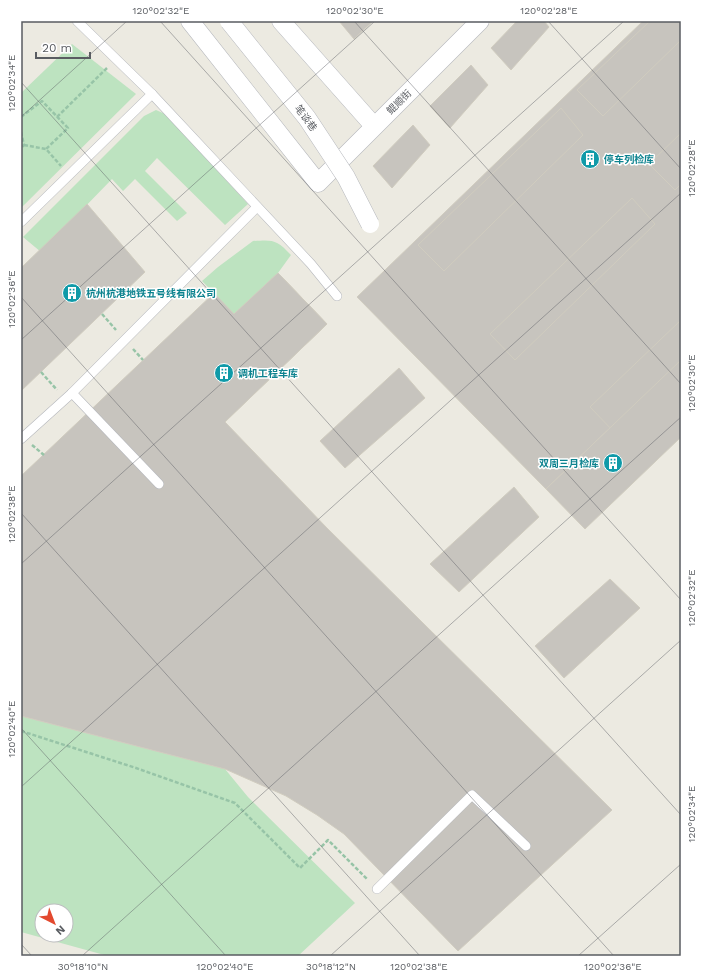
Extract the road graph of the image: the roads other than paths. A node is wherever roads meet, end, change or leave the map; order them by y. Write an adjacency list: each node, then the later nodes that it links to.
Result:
1 (77, 21): 6 (lane)
2 (190, 21): 7 (street, 鲲顺街)
3 (229, 21): 10 (street, 笔谈巷, bridge)
4 (281, 21): 7 (street)
5 (480, 21): 7 (street, 鲲顺街)
6 (152, 94): 8 (lane); 9 (lane)
7 (374, 126)
8 (257, 207): 11 (lane); 12 (lane)
9 (21, 222)
10 (370, 224)
11 (337, 296)
12 (72, 394): 13 (lane); 14 (lane)
13 (21, 439)
14 (159, 484)
15 (526, 846): 16 (lane)
16 (377, 889)

